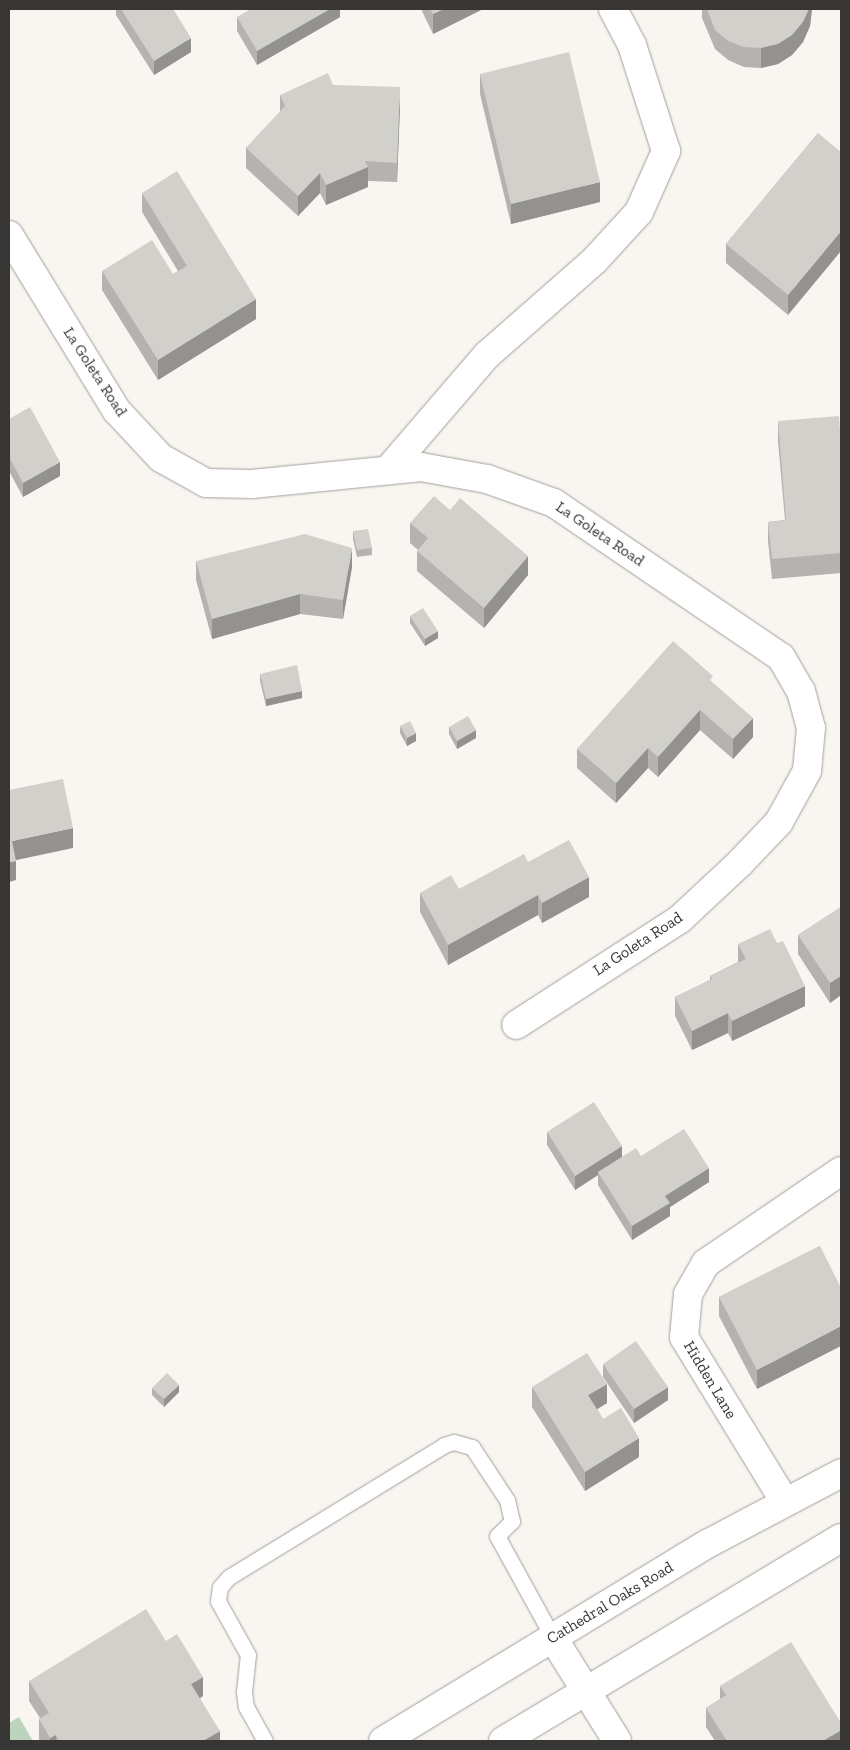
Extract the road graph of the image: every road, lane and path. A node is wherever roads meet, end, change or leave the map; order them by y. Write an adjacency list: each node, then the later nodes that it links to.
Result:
1 (614, 9): 3 (street)
2 (9, 235): 3 (street, La Goleta Road)
3 (388, 470): 4 (street, La Goleta Road)
4 (516, 1024)
5 (841, 1171): 7 (street, Hidden Lane)
6 (841, 1472): 7 (street, Cathedral Oaks Road)
7 (784, 1502): 9 (street, Cathedral Oaks Road)
8 (841, 1538): 10 (street)
9 (553, 1638): 10 (street); 11 (lane); 12 (street, Cathedral Oaks Road)
10 (584, 1691): 13 (street); 14 (street)
11 (265, 1741)
12 (383, 1741)
13 (503, 1741)
14 (617, 1741)

